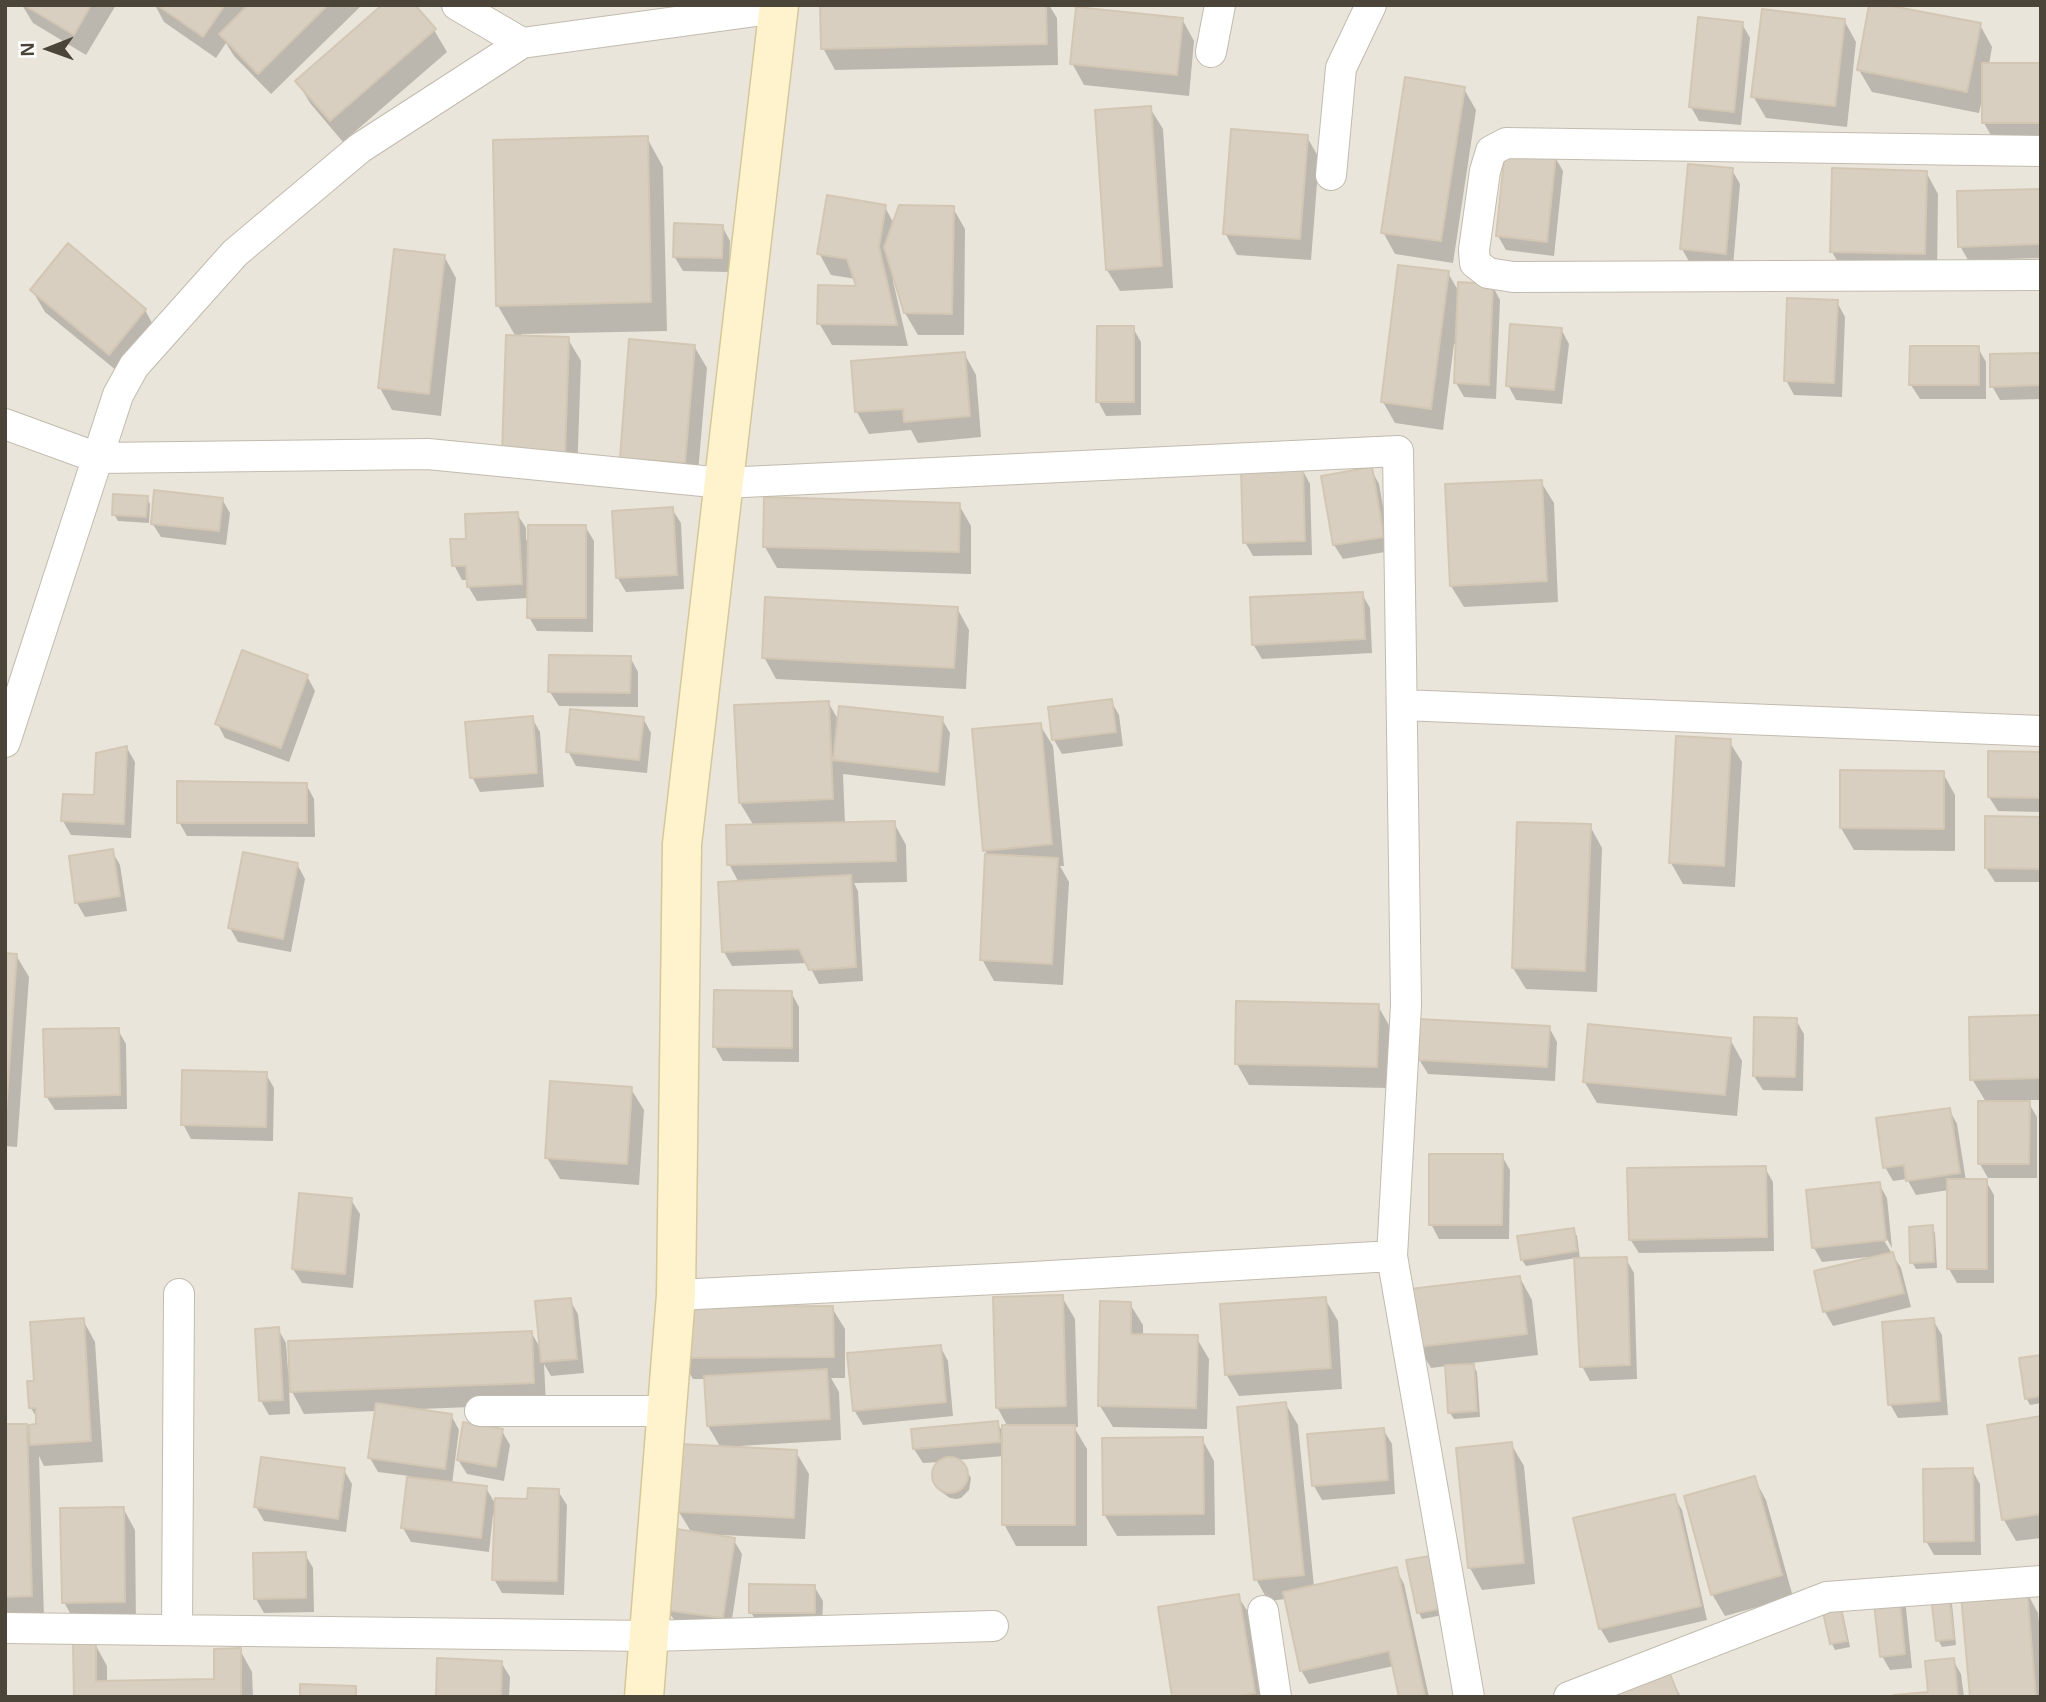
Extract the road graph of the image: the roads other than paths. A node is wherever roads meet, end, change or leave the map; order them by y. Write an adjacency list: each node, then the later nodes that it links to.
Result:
1 (457, 5): 5 (street)
2 (1220, 5): 6 (street)
3 (1371, 5): 8 (street)
4 (778, 7): 5 (street); 12 (street)
5 (522, 43): 11 (street)
6 (1211, 52)
7 (2041, 150): 9 (street)
8 (1331, 175)
9 (2041, 275)
10 (5, 424): 11 (street)
11 (98, 458): 12 (street); 15 (street)
12 (723, 483): 13 (street); 18 (street)
13 (1402, 705): 14 (street); 16 (street)
14 (2041, 731)
15 (5, 742)
16 (1392, 1256): 18 (street); 29 (street)
17 (179, 1294): 25 (street)
18 (676, 1295): 20 (street)
19 (480, 1411): 20 (street)
20 (667, 1411): 26 (street)
21 (2041, 1581): 30 (street)
22 (1263, 1611): 28 (street)
23 (993, 1626): 26 (street)
24 (5, 1628): 25 (street)
25 (177, 1630): 26 (street)
26 (650, 1636): 27 (street)
27 (644, 1697)
28 (1276, 1697)
29 (1469, 1697)
30 (1569, 1697)

